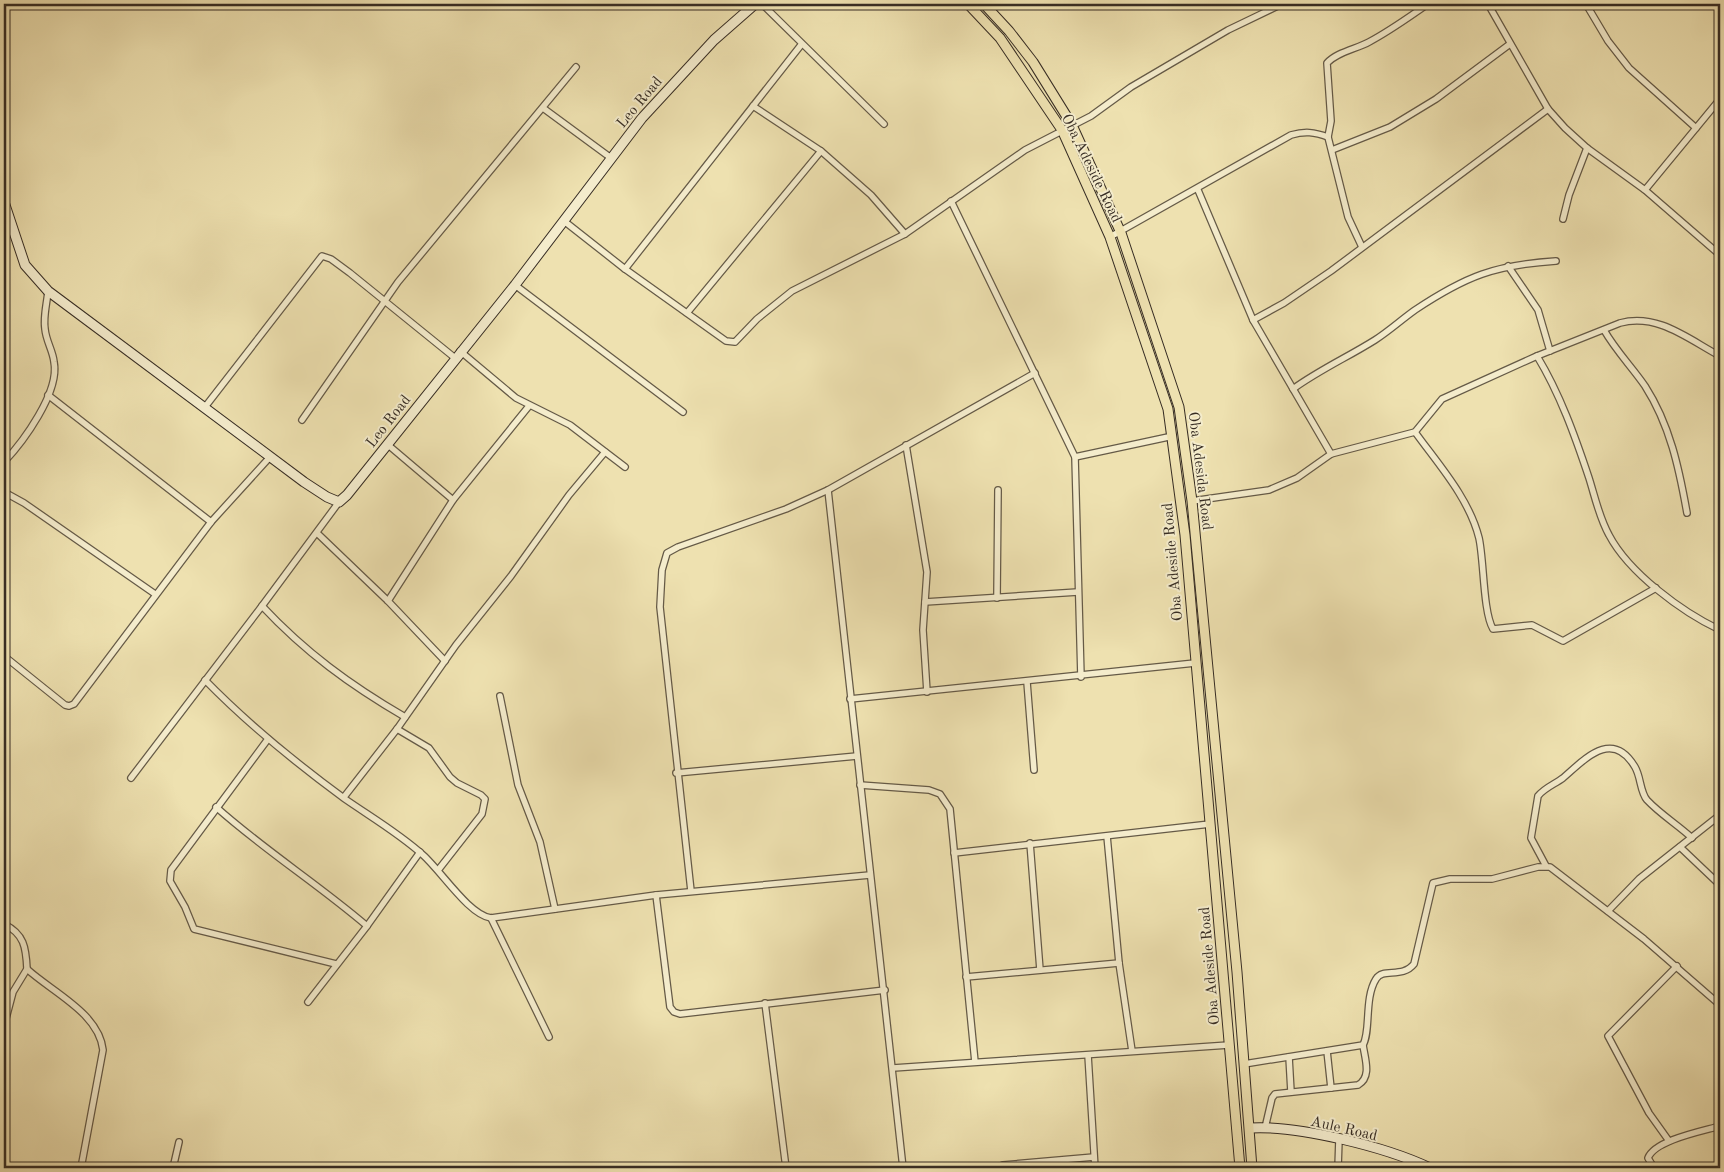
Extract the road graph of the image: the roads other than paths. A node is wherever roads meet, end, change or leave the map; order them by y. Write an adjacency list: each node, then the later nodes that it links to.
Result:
1 (755, 4): 24 (street, Leo Road)
2 (762, 4): 9 (street)
3 (968, 4): 19 (main road, Oba Adeside Road)
4 (984, 4): 17 (main road, Oba Adesida Road)
5 (1282, 4): 17 (street)
6 (1428, 4): 20 (street)
7 (1488, 4): 10 (street)
8 (1586, 4): 18 (street)
9 (801, 44): 13 (street); 16 (street)
10 (1510, 44): 15 (street); 22 (street)
11 (576, 67): 14 (street)
12 (1720, 99): 18 (street)
13 (753, 106): 23 (street); 38 (street)
14 (544, 108): 24 (street); 41 (street)
15 (1548, 109): 21 (street); 34 (street)
16 (884, 124)
17 (1072, 125): 19 (street); 31 (main road, Oba Adesida Road)
18 (1696, 128): 26 (street)
19 (1062, 130): 28 (street); 33 (main road, Oba Adeside Road)
20 (1328, 137): 22 (street); 25 (street)
21 (1587, 148): 26 (street); 29 (street)
22 (1332, 150): 34 (street)
23 (821, 151): 32 (street); 42 (street)
24 (611, 158): 30 (street, Leo Road)
25 (1198, 190): 31 (street); 43 (street)
26 (1645, 190): 35 (street)
27 (4, 202): 40 (street)
28 (951, 202): 32 (street); 49 (street)
29 (1563, 219)
30 (564, 221): 38 (street); 39 (street, Leo Road)
31 (1120, 233): 33 (street); 72 (main road, Oba Adesida Road)
32 (905, 234): 42 (street)
33 (1110, 237): 57 (main road, Oba Adeside Road)
34 (1362, 247): 43 (street)
35 (1720, 255)
36 (1556, 262): 37 (street)
37 (1508, 266): 45 (street); 50 (street)
38 (625, 269): 42 (street)
39 (515, 285): 46 (street, Leo Road); 54 (street)
40 (48, 291): 51 (street); 53 (street)
41 (384, 302): 46 (street); 53 (street); 55 (street)
42 (687, 313)
43 (1253, 320): 50 (street)
44 (1604, 330): 45 (street); 48 (street); 73 (street)
45 (1550, 351): 47 (street)
46 (457, 355): 52 (street); 58 (street, Leo Road)
47 (1537, 356): 56 (street); 76 (street)
48 (1720, 356)
49 (1035, 373): 59 (street); 63 (street)
50 (1293, 389): 61 (street)
51 (48, 395): 64 (street); 74 (street)
52 (529, 406): 60 (street); 70 (street)
53 (205, 407): 62 (street)
54 (683, 412)
55 (302, 420)
56 (1415, 432): 61 (street); 76 (street)
57 (1172, 436): 63 (street); 84 (main road, Oba Adeside Road)
58 (387, 444): 70 (street); 71 (street, Leo Road)
59 (906, 445): 67 (street); 81 (street)
60 (605, 452): 65 (street); 87 (street)
61 (1331, 454): 72 (street)
62 (270, 457): 71 (street); 74 (street)
63 (1075, 457): 77 (street)
64 (4, 462)
65 (625, 467)
66 (4, 484): 69 (street)
67 (828, 490): 94 (street); 100 (street)
68 (998, 490): 79 (street)
69 (6, 493): 78 (street)
70 (453, 500): 80 (street)
71 (339, 502): 75 (street)
72 (1192, 502): 85 (main road, Oba Adesida Road)
73 (1687, 513)
74 (211, 522): 78 (street)
75 (317, 533): 80 (street); 82 (street)
76 (1656, 588): 83 (street)
77 (1078, 592): 79 (street); 89 (street)
78 (155, 594): 86 (street)
79 (997, 598): 81 (street)
80 (388, 601): 87 (street)
81 (925, 602): 92 (street)
82 (262, 606): 90 (street); 95 (street)
83 (1720, 630)
84 (1194, 642): 85 (main road); 88 (main road, Oba Adeside Road)
85 (1204, 642): 111 (main road, Oba Adesida Road)
86 (4, 656)
87 (445, 661): 95 (street)
88 (1195, 663): 89 (street); 106 (main road, Oba Adeside Road)
89 (1081, 676): 91 (street)
90 (205, 680): 97 (street); 101 (street)
91 (1027, 682): 92 (street); 99 (street)
92 (927, 692): 94 (street)
93 (500, 696): 121 (street)
94 (850, 699): 98 (street)
95 (405, 717): 96 (street)
96 (397, 728): 103 (street); 116 (street)
97 (268, 739): 103 (street); 104 (street)
98 (856, 756): 100 (street); 102 (street)
99 (1034, 770)
100 (676, 773): 119 (street)
101 (131, 778)
102 (860, 785): 114 (street); 117 (street)
103 (344, 797): 113 (street)
104 (216, 807): 125 (street); 127 (street)
105 (1720, 815): 108 (street)
106 (1210, 824): 107 (street); 112 (main road, Oba Adeside Road)
107 (1107, 836): 109 (street); 126 (street)
108 (1692, 838): 110 (street); 115 (street)
109 (1030, 843): 114 (street); 130 (street)
110 (1680, 847): 118 (street); 122 (street)
111 (1224, 850): 112 (main road); 145 (main road, Oba Adesida Road)
112 (1212, 851): 138 (main road, Oba Adeside Road)
113 (420, 852): 116 (street); 125 (street)
114 (954, 853): 131 (street)
115 (1546, 866): 122 (street); 139 (street)
116 (439, 869): 123 (street)
117 (870, 875): 119 (street); 132 (street)
118 (1720, 885)
119 (690, 892): 120 (street)
120 (656, 896): 121 (street); 134 (street)
121 (555, 909): 123 (street)
122 (1608, 911): 128 (street)
123 (491, 918): 137 (street)
124 (4, 924): 129 (street)
125 (367, 926): 127 (street)
126 (1119, 963): 130 (street); 140 (street)
127 (336, 964): 133 (street)
128 (1677, 966): 135 (street); 153 (street)
129 (28, 969): 136 (street); 157 (street)
130 (1040, 970): 131 (street)
131 (966, 978): 144 (street)
132 (885, 990): 134 (street); 146 (street)
133 (308, 1002)
134 (765, 1003): 159 (street)
135 (1720, 1005)
136 (4, 1026)
137 (549, 1037)
138 (1230, 1045): 140 (street); 162 (main road, Oba Adeside Road)
139 (1363, 1045): 141 (street); 147 (street)
140 (1132, 1051): 142 (street)
141 (1327, 1051): 143 (street); 147 (street)
142 (1088, 1055): 144 (street); 155 (street)
143 (1289, 1057): 145 (street); 148 (street)
144 (975, 1062): 146 (street)
145 (1244, 1064): 150 (main road, Oba Adesida Road)
146 (893, 1068): 160 (street)
147 (1331, 1088): 148 (street)
148 (1291, 1092): 151 (street)
149 (1720, 1126): 153 (street)
150 (1250, 1128): 151 (street, Aule Road); 163 (main road, Oba Adesida Road)
151 (1265, 1128): 152 (street, Aule Road)
152 (1339, 1139): 164 (street); 165 (street, Aule Road)
153 (1669, 1141): 166 (street)
154 (179, 1142): 158 (street)
155 (1094, 1157): 156 (street); 161 (street)
156 (1003, 1165)
157 (81, 1168)
158 (173, 1168)
159 (786, 1168)
160 (903, 1168)
161 (1095, 1168)
162 (1240, 1168)
163 (1252, 1168)
164 (1338, 1168)
165 (1430, 1168)
166 (1654, 1168)

